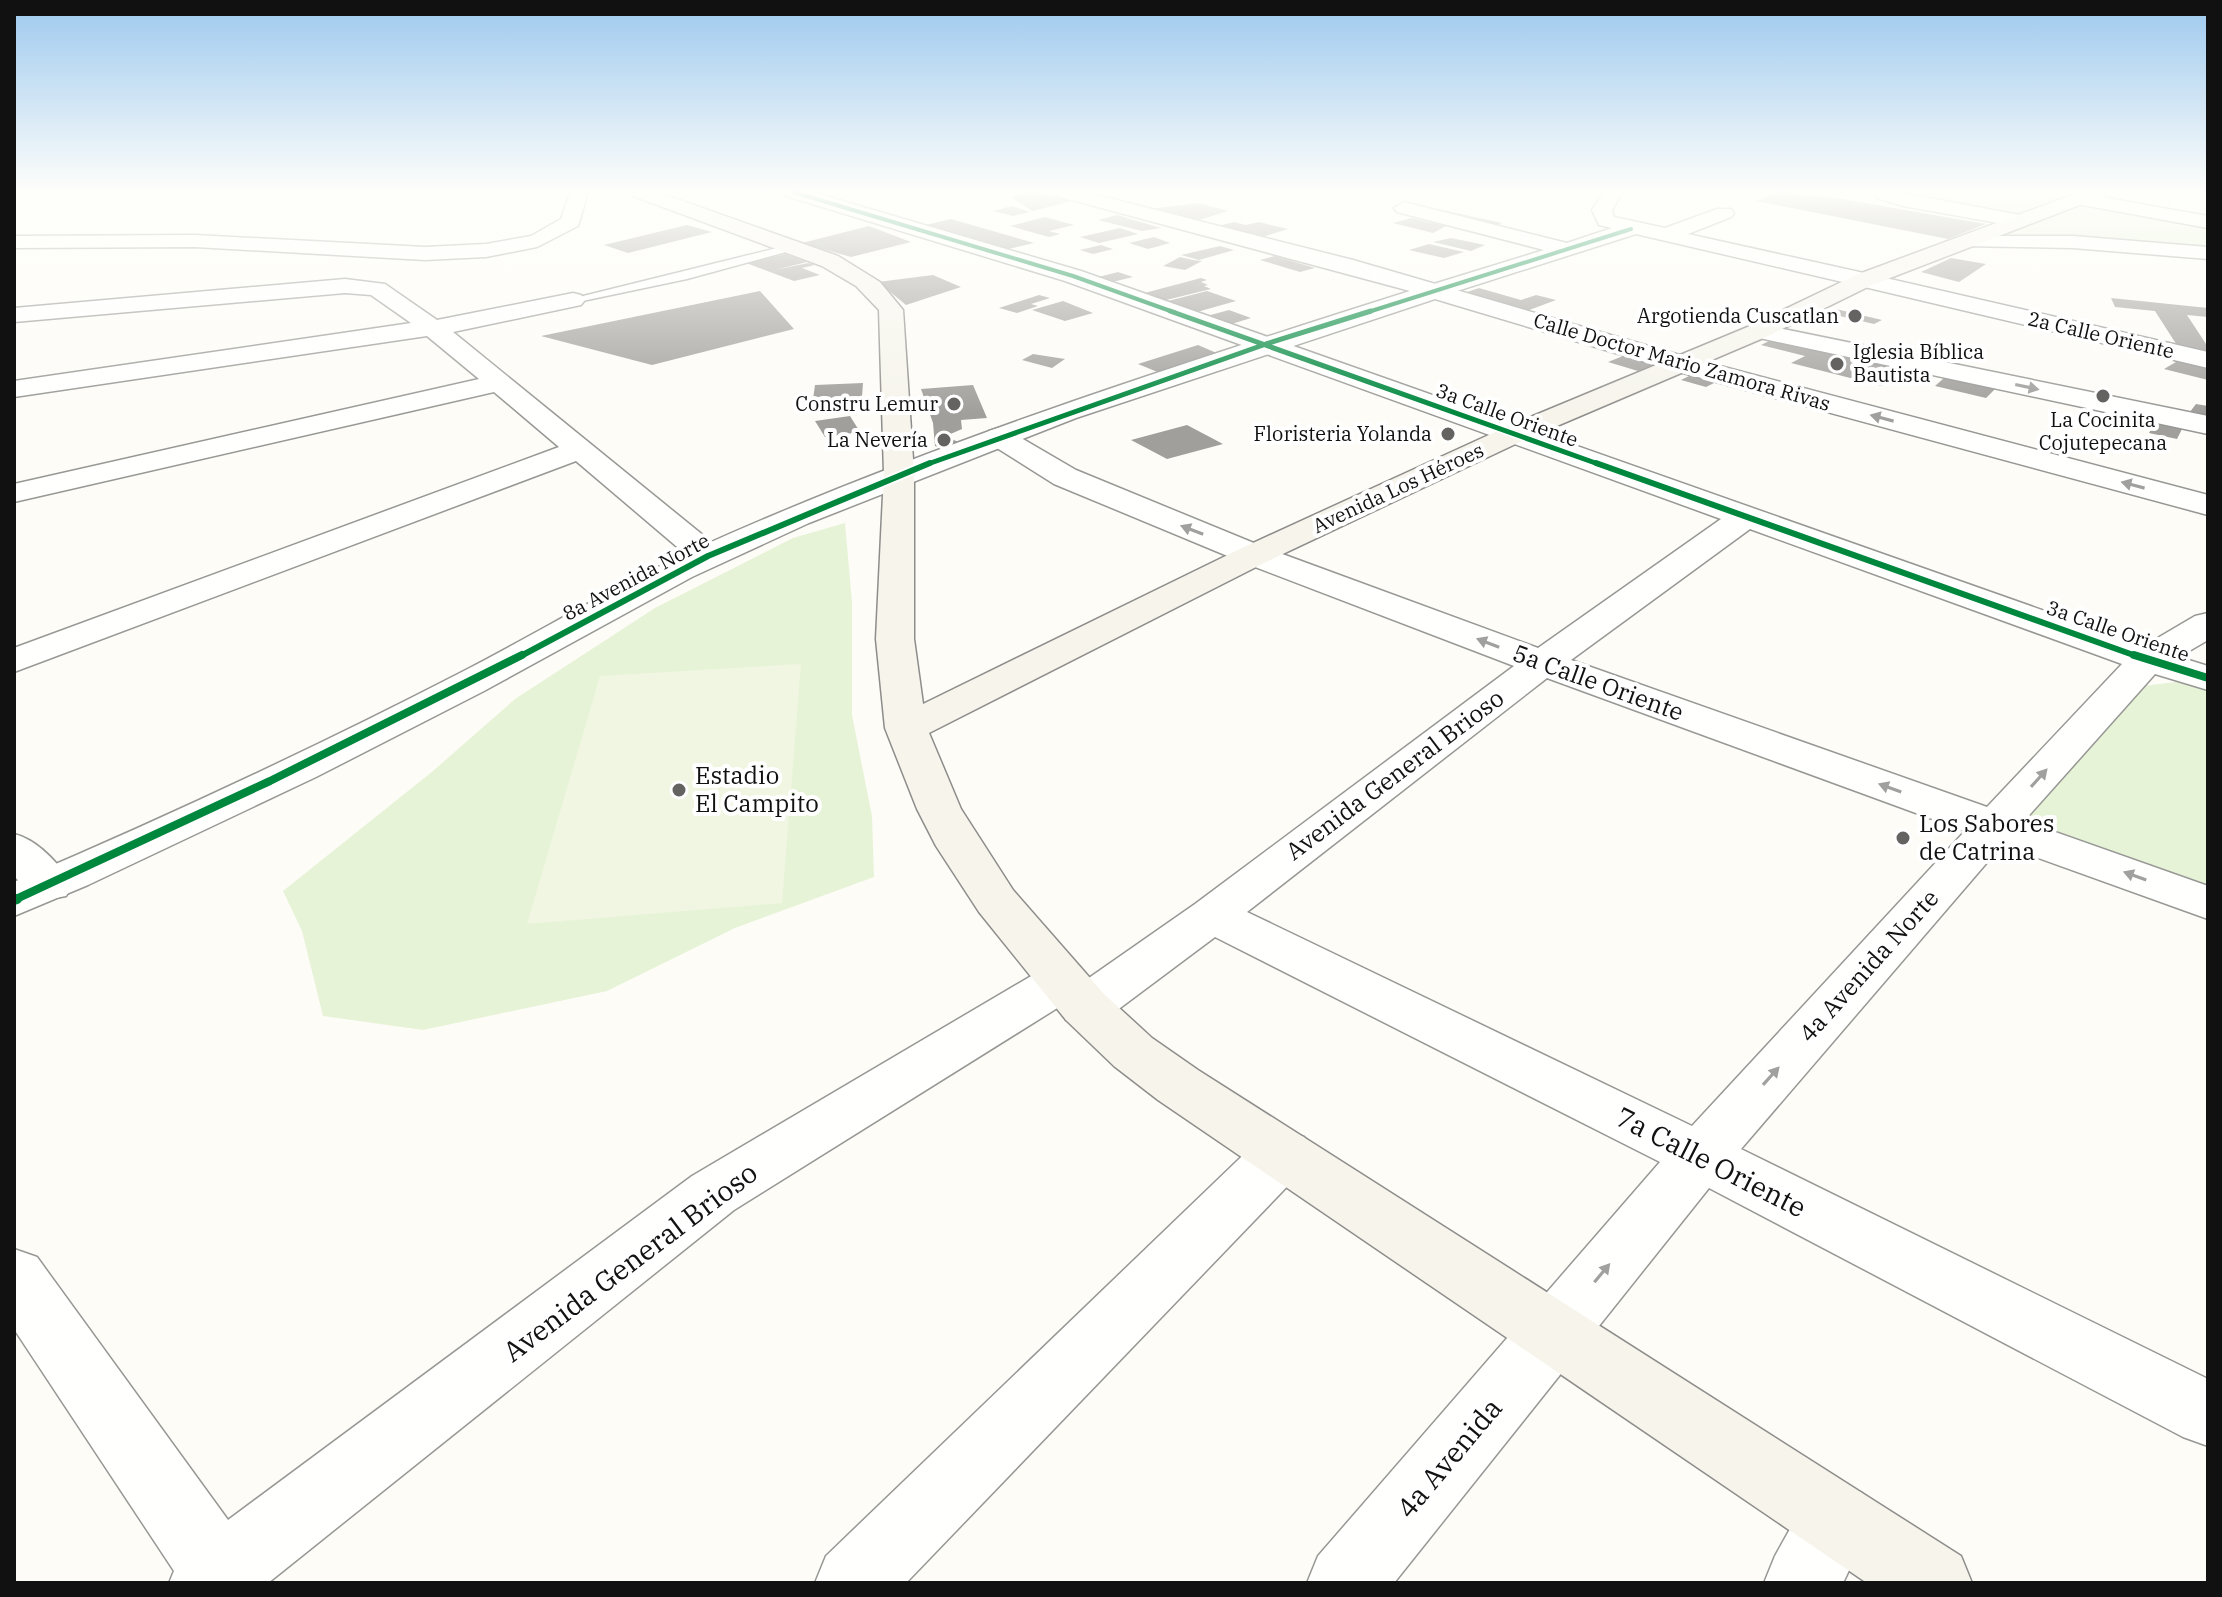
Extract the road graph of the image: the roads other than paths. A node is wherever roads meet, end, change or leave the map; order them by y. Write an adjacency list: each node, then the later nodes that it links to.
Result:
1 (722, 267): 11 (lane)
2 (837, 267): 24 (main road)
3 (1041, 267): 15 (street, 3a Calle Oriente)
4 (1343, 267): 10 (street, Calle Doctor Mario Zamora Rivas)
5 (1512, 267): 10 (street, 8a Avenida Norte)
6 (1802, 267): 8 (street, 2a Calle Oriente)
7 (1901, 267): 8 (main road, Avenida Los Héroes)
8 (1864, 280): 14 (main road, Avenida Los Héroes); 16 (street, 2a Calle Oriente)
9 (539, 281): 11 (street)
10 (1432, 292): 15 (street, 8a Avenida Norte); 17 (street, Calle Doctor Mario Zamora Rivas)
11 (573, 300): 13 (street)
12 (14, 315): 13 (street)
13 (433, 328): 18 (street); 19 (street)
14 (1759, 331): 17 (main road, Avenida Los Héroes); 20 (street, one-way to 20)
15 (1266, 344): 21 (street, 3a Calle Oriente); 22 (street, 8a Avenida Norte)
16 (2208, 360)
17 (1681, 364): 21 (main road, Avenida Los Héroes); 26 (street, Calle Doctor Mario Zamora Rivas, one-way to 17)
18 (499, 383): 23 (street); 25 (street)
19 (14, 389)
20 (2208, 425)
21 (1514, 434): 27 (street, 3a Calle Oriente); 28 (main road, Avenida Los Héroes)
22 (999, 437): 24 (street, 8a Avenida Norte); 28 (street, 5a Calle Oriente, one-way to 22)
23 (581, 449): 29 (street); 32 (street)
24 (899, 474): 29 (street, 8a Avenida Norte); 35 (main road)
25 (14, 493)
26 (2208, 505)
27 (1745, 517): 31 (street, 3a Calle Oriente); 33 (street, Avenida General Brioso)
28 (1254, 555): 33 (street, 5a Calle Oriente, one-way to 28); 35 (main road, Avenida Los Héroes)
29 (708, 556): 38 (street, 8a Avenida Norte)
30 (2208, 624): 31 (street, 4a Avenida Norte)
31 (2147, 660): 34 (street, 3a Calle Oriente); 36 (street, 4a Avenida Norte, one-way to 31)
32 (14, 661)
33 (1542, 663): 36 (street, 5a Calle Oriente, one-way to 33); 40 (street, Avenida General Brioso)
34 (2208, 678)
35 (906, 728): 41 (main road)
36 (1995, 825): 39 (street, 5a Calle Oriente, one-way to 36); 43 (street, 4a Avenida Norte, one-way to 36)
37 (14, 848): 38 (street)
38 (31, 892)
39 (2208, 903)
40 (1212, 915): 41 (street, Avenida General Brioso); 43 (street, 7a Calle Oriente)
41 (1073, 995): 42 (main road); 48 (street, Avenida General Brioso)
42 (1283, 1153): 45 (main road); 49 (street)
43 (1700, 1156): 45 (street, 4a Avenida Norte, one-way to 43); 46 (street, 7a Calle Oriente)
44 (14, 1276): 48 (street)
45 (1552, 1333): 47 (main road); 50 (street, 4a Avenida)
46 (2208, 1414)
47 (1836, 1519): 51 (street); 52 (main road)
48 (218, 1580)
49 (853, 1583)
50 (1345, 1583)
51 (1802, 1583)
52 (1934, 1583)

